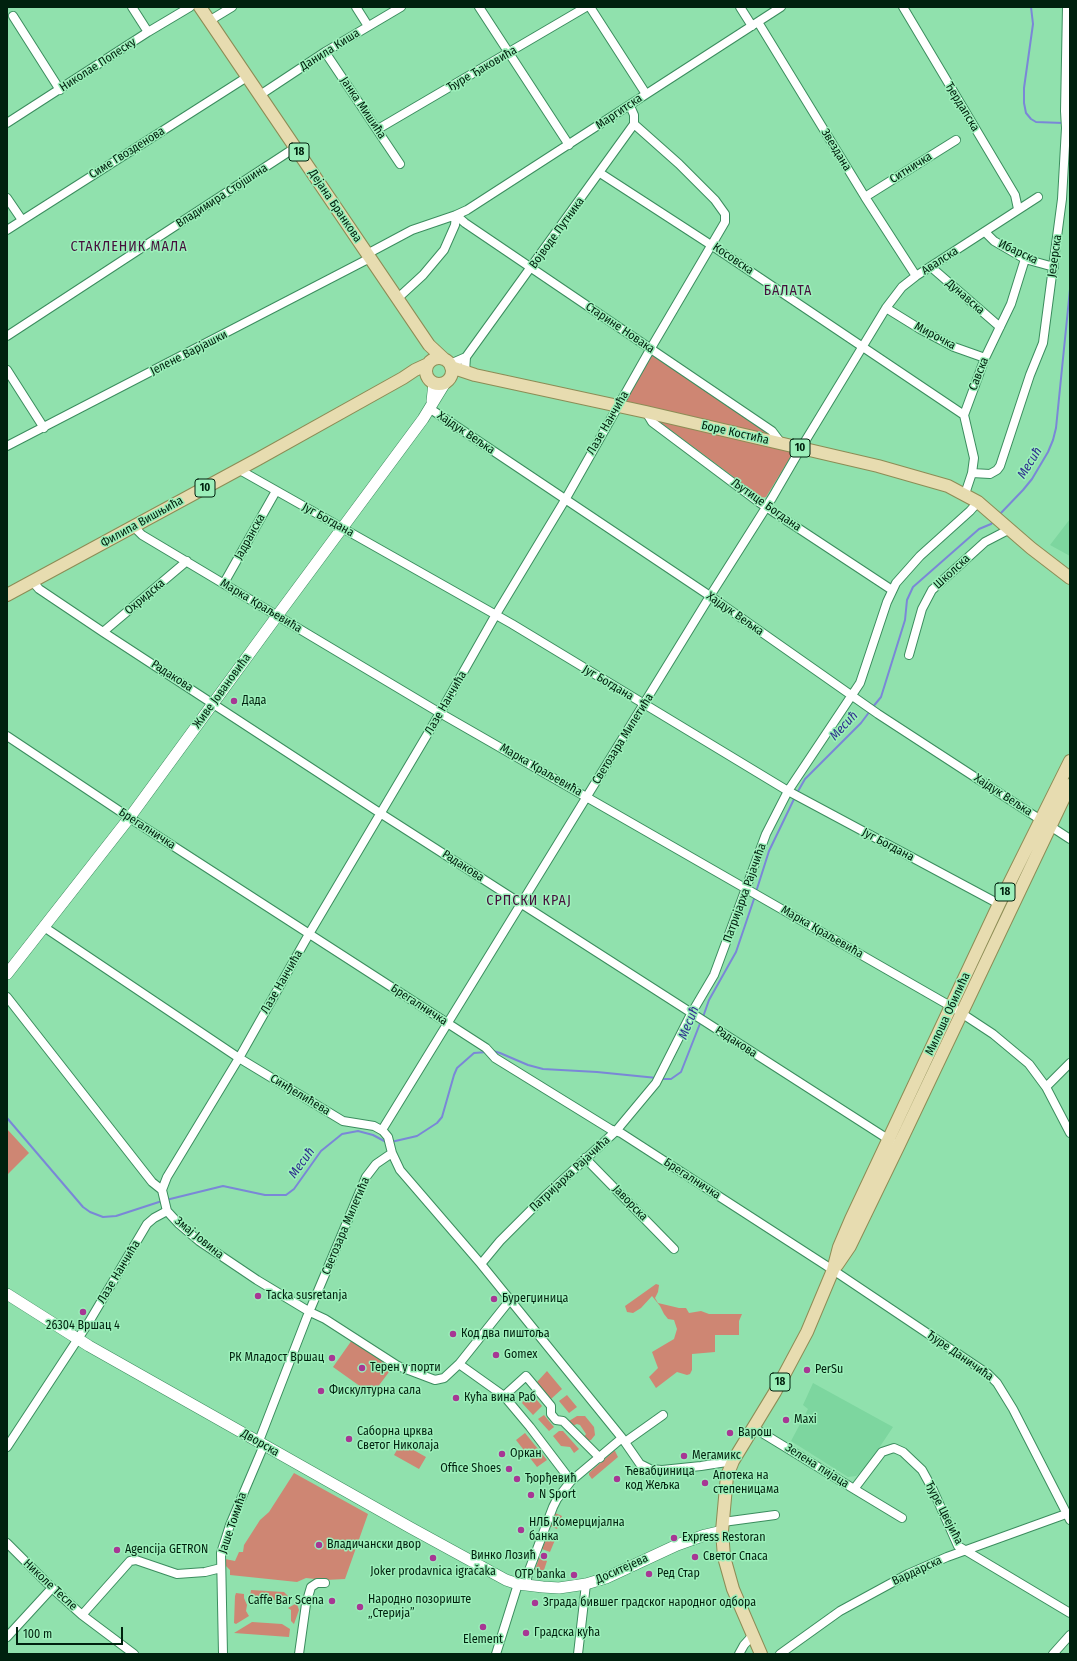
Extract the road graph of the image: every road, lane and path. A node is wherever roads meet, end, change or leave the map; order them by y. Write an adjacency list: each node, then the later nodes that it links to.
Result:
1 (132, 7): 18 (street)
2 (190, 7): 18 (street, Николае Попеску)
3 (200, 7): 15 (main road, Дејана Бранкова / 18)
4 (232, 7): 15 (street)
5 (356, 7): 17 (street)
6 (401, 7): 17 (street, Данила Киша)
7 (478, 7): 20 (street)
8 (586, 7): 20 (street, Ђуре Ђаковића)
9 (590, 7): 23 (street)
10 (740, 7): 16 (street, Звездана)
11 (781, 7): 16 (street, Маргитска)
12 (903, 7): 37 (street, Ђердапска)
13 (1067, 7): 46 (street, Језерска)
14 (13, 16): 22 (street)
15 (209, 21): 21 (main road, Дејана Бранкова / 18)
16 (755, 24): 23 (street, Маргитска); 34 (street, Звездана)
17 (368, 26): 19 (street, Данила Киша)
18 (148, 32): 22 (street, Николае Попеску)
19 (326, 52): 24 (street, Данила Киша); 28 (street, Јанка Мишића)
20 (509, 53): 28 (street, Ђуре Ђаковића); 30 (street)
21 (247, 76): 24 (main road, Дејана Бранкова / 18); 39 (street, Симе Гвозденова)
22 (60, 90): 26 (street, Николае Попеску)
23 (646, 94): 25 (street, Маргитска)
24 (260, 95): 31 (main road, Дејана Бранкова / 18)
25 (630, 106): 27 (street); 30 (street, Маргитска)
26 (7, 123)
27 (634, 124): 33 (street, Војводе Путника); 42 (street, Лазе Нанчића)
28 (378, 130): 32 (street, Јанка Мишића)
29 (956, 140): 34 (street, Ситничка)
30 (569, 145): 38 (street, Маргитска)
31 (296, 148): 43 (main road, Дејана Бранкова / 18); 52 (street, Владимира Стојшина)
32 (400, 164)
33 (600, 173): 42 (street, Косовска); 47 (street, Војводе Путника)
34 (865, 197): 48 (street, Звездана)
35 (1038, 197): 37 (street, Авалска)
36 (7, 198): 39 (street)
37 (1018, 209): 41 (street, Авалска)
38 (456, 215): 43 (street, Маргитска); 47 (street, Старине Новака); 49 (street)
39 (22, 220): 40 (street, Симе Гвозденова)
40 (7, 230)
41 (985, 232): 44 (street, Ибарска); 45 (street, Авалска)
42 (711, 245): 54 (street, Косовска); 55 (street, Лазе Нанчића)
43 (369, 256): 49 (main road, Дејана Бранкова / 18); 68 (street, Јелене Варјашки)
44 (1025, 258): 46 (street, Ибарска); 51 (street, Савска)
45 (931, 267): 48 (street, Авалска); 51 (street, Дунавска)
46 (1054, 267): 73 (street, Језерска)
47 (532, 268): 55 (street, Старине Новака); 56 (street, Војводе Путника)
48 (916, 276): 50 (street, Авалска)
49 (398, 298): 53 (main road, Дејана Бранкова / 18)
50 (886, 308): 54 (street, Авалска); 57 (street, Мирочка)
51 (1000, 327): 57 (street, Савска)
52 (7, 336)
53 (429, 345): 58 (main road); 59 (main road, Дејана Бранкова / 18)
54 (862, 347): 67 (street, Косовска); 71 (street, Светозара Милетића)
55 (650, 348): 65 (street, Лазе Нанчића); 69 (street, Старине Новака)
56 (466, 357): 59 (street, Војводе Путника); 61 (street)
57 (985, 358): 67 (street, Савска)
58 (429, 363): 59 (main road); 62 (main road, Филипа Вишњића / 10); 63 (main road)
59 (448, 363): 61 (main road, Боре Костића / 10); 63 (main road)
60 (7, 370): 68 (street)
61 (469, 373): 63 (main road, Боре Костића / 10); 65 (main road, Боре Костића / 10)
62 (403, 378): 63 (main road, 10); 72 (main road, Филипа Вишњића / 10)
63 (439, 382): 64 (main road, Живе Јовановића)
64 (431, 406): 76 (street, Хајдук Вељка); 81 (main road, Живе Јовановића)
65 (618, 406): 66 (main road, Боре Костића / 10); 76 (street, Лазе Нанчића)
66 (646, 412): 69 (main road, Боре Костића / 10); 78 (street, Љутице Богдана)
67 (964, 415): 73 (street)
68 (44, 428): 70 (street, Јелене Варјашки)
69 (781, 443): 71 (main road, Боре Костића / 10)
70 (7, 446)
71 (801, 448): 75 (main road, Боре Костића / 10); 78 (street, Светозара Милетића)
72 (238, 470): 74 (street, Југ Богдана); 79 (main road, Филипа Вишњића / 10)
73 (972, 473): 75 (street)
74 (276, 491): 81 (street, Југ Богдана); 85 (street, Јадранска)
75 (965, 494): 77 (main road, Боре Костића / 10)
76 (565, 500): 88 (street, Хајдук Вељка); 90 (street, Лазе Нанчића)
77 (978, 502): 80 (main road, Боре Костића / 10); 86 (street, Патријарха Рајачића)
78 (766, 507): 86 (street, Љутице Богдана); 88 (street, Светозара Милетића)
79 (134, 527): 82 (street, Марка Краљевића); 84 (main road, Филипа Вишњића / 10)
80 (1007, 527): 83 (main road, 10); 92 (street, Школска)
81 (343, 528): 89 (main road, Живе Јовановића); 90 (street, Југ Богдана)
82 (187, 561): 85 (street, Марка Краљевића); 91 (street, Охридска)
83 (1070, 578)
84 (32, 581): 87 (main road, Филипа Вишњића / 10); 91 (street, Радакова)
85 (224, 583): 89 (street, Марка Краљевића)
86 (892, 590): 93 (street, Патријарха Рајачића)
87 (7, 595)
88 (710, 596): 93 (street, Хајдук Вељка); 95 (street, Светозара Милетића)
89 (277, 616): 94 (main road, Живе Јовановића); 96 (street, Марка Краљевића)
90 (495, 616): 95 (street, Југ Богдана); 96 (street, Лазе Нанчића)
91 (103, 632): 94 (street, Радакова)
92 (909, 655)
93 (853, 696): 100 (street, Патријарха Рајачића); 104 (street, Хајдук Вељка)
94 (213, 703): 102 (street, Радакова); 103 (main road, Живе Јовановића)
95 (644, 705): 100 (street, Југ Богдана); 101 (street, Светозара Милетића)
96 (440, 713): 101 (street, Марка Краљевића); 102 (street, Лазе Нанчића)
97 (7, 736): 103 (street, Брегалничка)
98 (1070, 761): 104 (main road, Милоша Обилића / 18)
99 (1070, 785): 105 (main road, Милоша Обилића / 18)
100 (790, 792): 107 (street, Патријарха Рајачића); 109 (street, Југ Богдана)
101 (587, 797): 107 (street, Марка Краљевића); 108 (street, Светозара Милетића)
102 (380, 813): 108 (street, Радакова); 111 (street, Лазе Нанчића)
103 (130, 817): 110 (main road, Живе Јовановића); 111 (street, Брегалничка)
104 (1040, 820): 105 (street, Хајдук Вељка); 109 (main road, Милоша Обилића / 18)
105 (1051, 826): 106 (street, Хајдук Вељка); 115 (main road, Милоша Обилића / 18)
106 (1070, 839)
107 (749, 891): 114 (street, Марка Краљевића); 116 (street, Патријарха Рајачића)
108 (521, 903): 116 (street, Радакова); 117 (street, Светозара Милетића)
109 (999, 904): 114 (main road, Милоша Обилића / 18)
110 (44, 927): 112 (main road, Живе Јовановића); 118 (street, Синђелићева)
111 (309, 934): 117 (street, Брегалничка); 118 (street, Лазе Нанчића)
112 (7, 974)
113 (7, 997): 127 (street, Змај Јовина)
114 (952, 1007): 115 (street, Марка Краљевића); 124 (main road, Милоша Обилића / 18)
115 (962, 1014): 120 (street, Марка Краљевића); 124 (main road, Милоша Обилића / 18)
116 (695, 1016): 122 (street, Патријарха Рајачића); 124 (street, Радакова)
117 (447, 1022): 121 (street, Светозара Милетића); 122 (street, Брегалничка)
118 (239, 1058): 121 (street, Синђелићева); 127 (street, Лазе Нанчића)
119 (1070, 1063): 120 (street)
120 (1046, 1087): 123 (street, Марка Краљевића)
121 (382, 1130): 125 (street)
122 (616, 1131): 126 (street, Патријарха Рајачића); 131 (street, Брегалничка)
123 (1070, 1133)
124 (894, 1142): 131 (main road, Милоша Обилића / 18)
125 (391, 1150): 130 (street); 134 (street, Светозара Милетића)
126 (586, 1158): 129 (street, Јаворска); 130 (street, Патријарха Рајачића)
127 (162, 1192): 128 (street, Змај Јовина)
128 (166, 1208): 134 (street, Змај Јовина); 135 (street, Лазе Нанчића)
129 (674, 1249)
130 (481, 1264): 133 (street)
131 (833, 1270): 139 (main road, Милоша Обилића / 18); 149 (street, Ђуре Даничића)
132 (7, 1294): 135 (main road, Дворска)
133 (510, 1300): 136 (street); 140 (street)
134 (310, 1312): 136 (street, Змај Јовина); 141 (street, Светозара Милетића)
135 (77, 1339): 141 (main road, Дворска); 142 (street, Лазе Нанчића)
136 (458, 1364): 137 (street)
137 (504, 1396): 144 (street); 146 (street)
138 (663, 1415): 140 (street)
139 (754, 1428): 145 (main road, 18); 147 (street, Зелена пијаца)
140 (624, 1440): 144 (street); 145 (street)
141 (261, 1443): 154 (street, Јаше Томића); 156 (main road, Дворска)
142 (7, 1447)
143 (889, 1449): 147 (street, Зелена пијаца); 153 (street, Ђуре Цвејића)
144 (600, 1458): 146 (street)
145 (733, 1461): 151 (main road, 18)
146 (571, 1481): 156 (street)
147 (854, 1489): 150 (street)
148 (775, 1516): 151 (street)
149 (1068, 1517): 153 (street, Вардарска)
150 (902, 1518)
151 (723, 1527): 157 (main road, Доситејева); 161 (main road, 18)
152 (7, 1543): 158 (street, Николе Тесле)
153 (965, 1551): 159 (street, Ђуре Цвејића); 171 (street, Вардарска)
154 (221, 1568): 160 (street); 165 (street, Јаше Томића)
155 (325, 1583): 166 (street)
156 (522, 1584): 157 (main road, Доситејева); 167 (street)
157 (586, 1584): 168 (street)
158 (52, 1588): 160 (street, Николе Тесле); 163 (street)
159 (1069, 1611)
160 (82, 1615): 164 (street, Николе Тесле)
161 (753, 1635): 169 (street); 170 (main road, 18)
162 (1070, 1635): 172 (street)
163 (7, 1637)
164 (134, 1654)
165 (223, 1654)
166 (299, 1654)
167 (496, 1654)
168 (578, 1654)
169 (739, 1654)
170 (761, 1654)
171 (780, 1654)
172 (1053, 1654)

